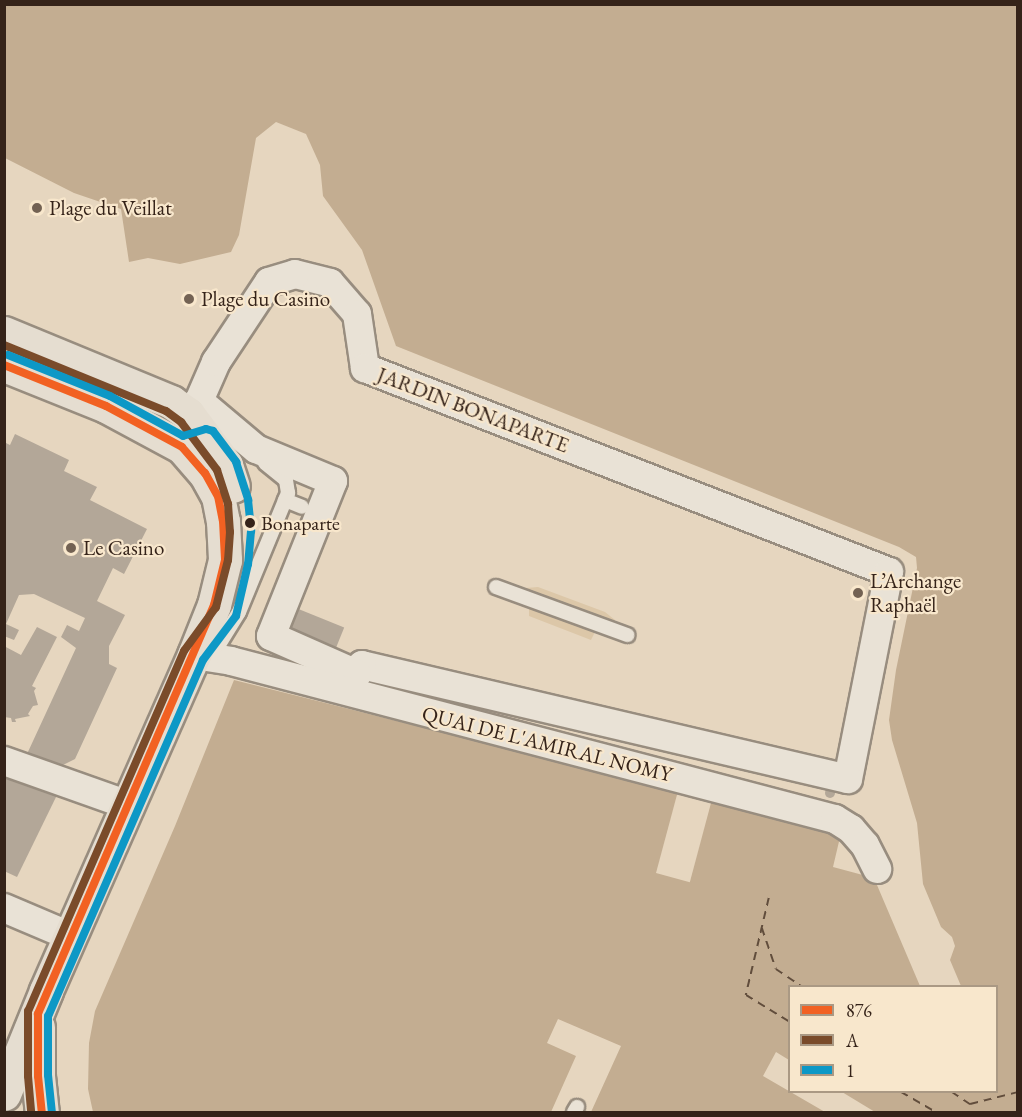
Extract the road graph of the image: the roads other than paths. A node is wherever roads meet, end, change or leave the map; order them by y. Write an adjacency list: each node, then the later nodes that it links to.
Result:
1 (4, 333): 3 (main road)
2 (4, 365): 3 (main road)
3 (194, 443): 4 (lane); 8 (main road)
4 (285, 500): 5 (lane); 8 (lane)
5 (302, 507)
6 (496, 587): 7 (lane)
7 (627, 635)
8 (203, 656): 11 (main road); 12 (street, QUAI DE L'AMIRAL NOMY)
9 (4, 761): 11 (street)
10 (848, 779): 10 (street, JARDIN BONAPARTE)
11 (128, 805): 14 (main road)
12 (877, 869)
13 (4, 908): 14 (street)
14 (70, 936): 15 (main road)
15 (39, 1014): 16 (main road); 17 (main road)
16 (4, 1094)
17 (42, 1113)

